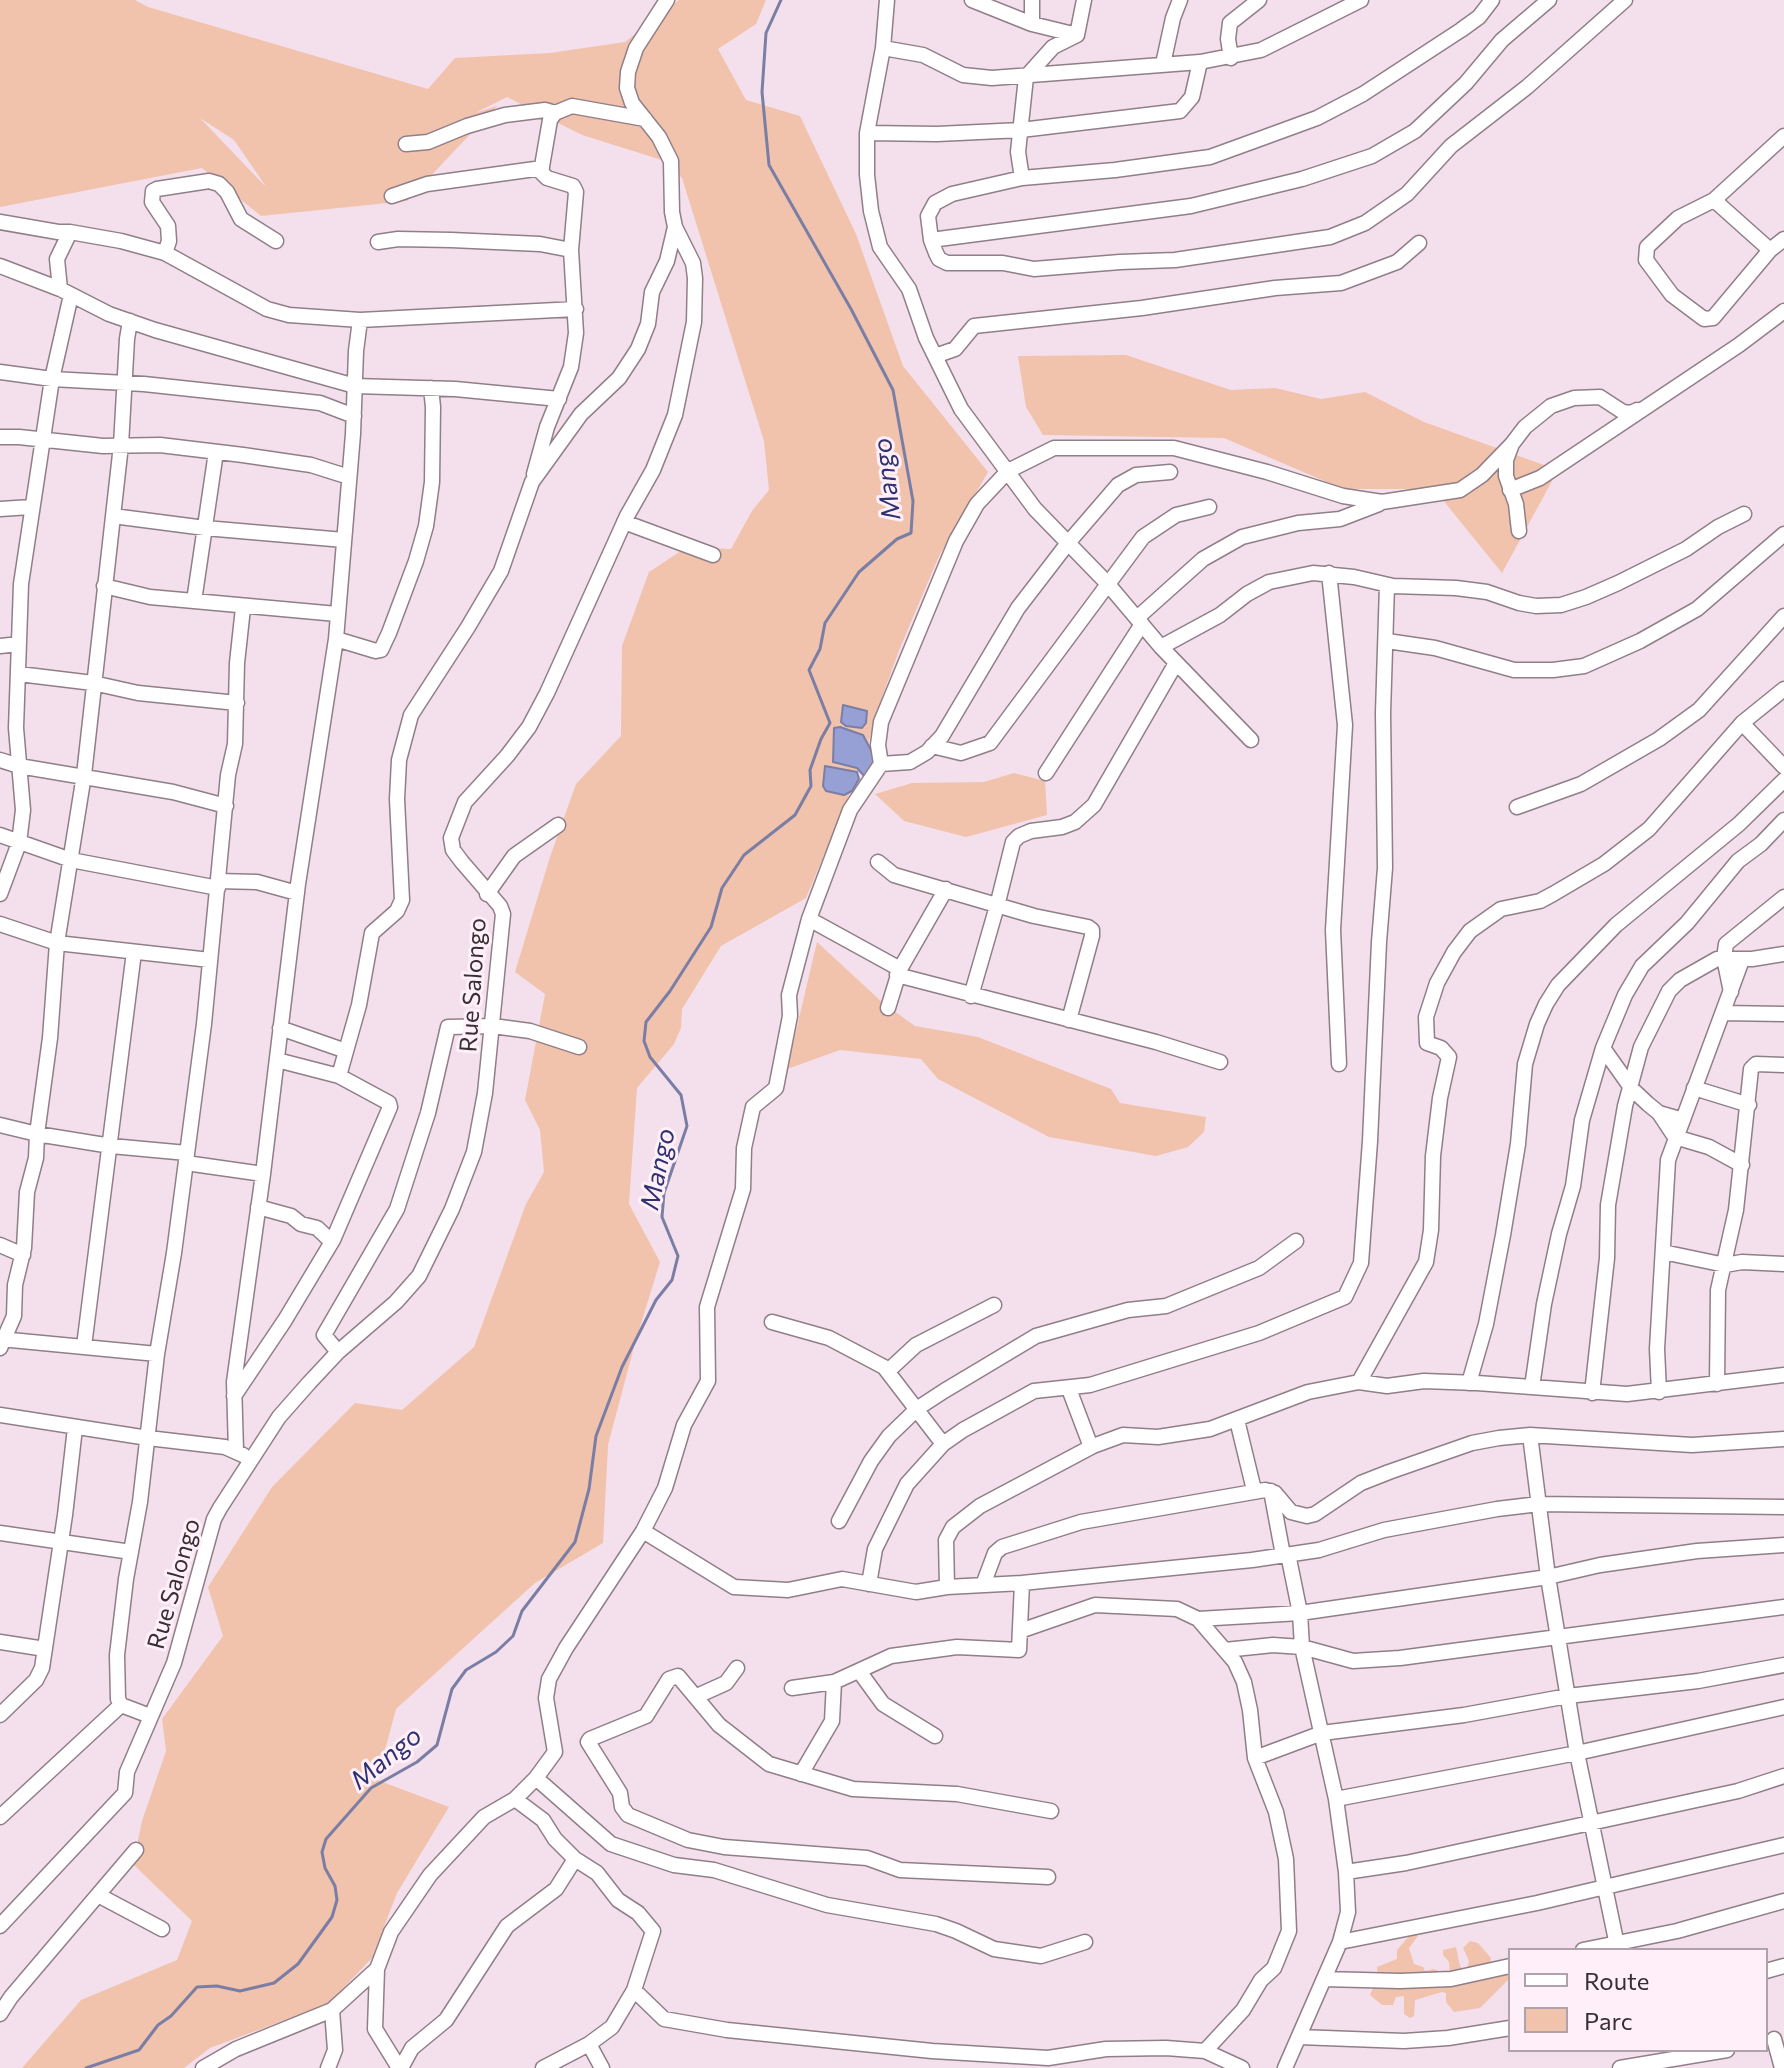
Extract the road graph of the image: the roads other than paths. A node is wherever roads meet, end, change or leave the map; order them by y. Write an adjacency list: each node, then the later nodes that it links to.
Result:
1 (667, 0): 20 (street, Rue Salongo)
2 (887, 0): 14 (street)
3 (972, 0): 12 (street)
4 (1032, 0): 12 (street)
5 (1084, 0): 13 (street)
6 (1180, 0): 17 (street)
7 (1259, 0): 15 (street)
8 (1361, 0): 15 (street)
9 (1492, 0): 26 (street)
10 (1549, 0): 33 (street)
11 (1625, 0): 33 (street)
12 (1032, 24): 13 (street)
13 (1077, 35): 18 (street)
14 (883, 48): 18 (street); 22 (street)
15 (1231, 58): 16 (street)
16 (1200, 62): 17 (street); 21 (street)
17 (1163, 64): 18 (street)
18 (1026, 77): 21 (street)
19 (555, 113): 20 (street); 23 (street); 25 (street)
20 (645, 119): 30 (street, Rue Salongo)
21 (1021, 130): 22 (street); 26 (street)
22 (867, 133): 46 (street)
23 (406, 144)
24 (1782, 144): 28 (street)
25 (542, 168): 27 (street); 37 (street)
26 (1022, 178): 33 (street)
27 (392, 196)
28 (1714, 200): 38 (street); 38 (street)
29 (0, 222): 31 (street)
30 (675, 227): 63 (street); 71 (street, Rue Salongo)
31 (70, 232): 39 (street); 41 (street)
32 (1784, 239): 38 (street)
33 (931, 240)
34 (276, 241): 39 (street)
35 (378, 242): 37 (street)
36 (1419, 243): 46 (street)
37 (571, 250): 42 (street)
38 (1770, 250)
39 (165, 253): 44 (street)
40 (0, 266): 41 (street)
41 (65, 292): 45 (street); 48 (street)
42 (576, 309): 44 (street); 52 (street)
43 (1784, 311): 53 (street)
44 (360, 320): 50 (street)
45 (130, 321): 49 (street); 50 (street)
46 (935, 356): 60 (street)
47 (0, 372): 48 (street)
48 (52, 379): 49 (street); 56 (street)
49 (125, 384): 54 (street); 58 (street)
50 (355, 386): 51 (street); 54 (street)
51 (431, 388): 52 (street); 87 (street)
52 (559, 399): 63 (street)
53 (1648, 404): 57 (street); 64 (street)
54 (354, 416): 62 (street)
55 (0, 437): 56 (street)
56 (42, 440): 58 (street); 66 (street)
57 (1512, 444): 64 (street); 65 (street)
58 (121, 445): 59 (street); 70 (street)
59 (216, 452): 62 (street); 72 (street)
60 (1008, 471): 65 (street); 76 (street); 102 (street)
61 (1170, 472): 76 (street)
62 (349, 477): 75 (street)
63 (532, 482): 141 (street)
64 (1510, 490): 73 (street)
65 (1382, 502): 86 (street)
66 (31, 507): 68 (street); 89 (street)
67 (1209, 507): 79 (street)
68 (0, 509)
69 (1744, 514): 80 (street)
70 (113, 516): 72 (street); 81 (street)
71 (624, 522): 77 (street); 119 (street, Rue Salongo)
72 (205, 528): 75 (street); 82 (street)
73 (1519, 531)
74 (1784, 534): 88 (street)
75 (344, 540): 84 (street)
76 (1068, 543): 79 (street); 99 (street)
77 (713, 555)
78 (1329, 573): 80 (street); 91 (street); 144 (street)
79 (1107, 583): 86 (street); 99 (street)
80 (1387, 585): 88 (street)
81 (104, 586): 82 (street); 94 (street)
82 (194, 601): 83 (street)
83 (243, 608): 84 (street); 96 (street)
84 (337, 614): 87 (street)
85 (1784, 616): 108 (street)
86 (1139, 621): 91 (street); 104 (street)
87 (336, 639): 117 (street)
88 (1387, 641): 179 (street)
89 (19, 644): 90 (street); 93 (street)
90 (0, 646)
91 (1161, 647): 92 (street)
92 (1176, 663): 98 (street); 121 (street)
93 (19, 674): 94 (street); 103 (street)
94 (93, 683): 96 (street); 105 (street)
95 (1784, 689): 97 (street)
96 (237, 703): 107 (street)
97 (1742, 723): 100 (street); 175 (street)
98 (1251, 740)
99 (932, 746): 102 (street)
100 (1781, 759)
101 (0, 760): 103 (street)
102 (881, 764): 122 (street)
103 (19, 766): 105 (street); 112 (street)
104 (1046, 773)
105 (84, 775): 107 (street); 113 (street)
106 (1784, 780): 176 (street)
107 (226, 806): 115 (street)
108 (1517, 807)
109 (1784, 820): 140 (street)
110 (558, 825): 119 (street)
111 (0, 835): 112 (street)
112 (19, 843): 113 (street); 118 (street)
113 (71, 860): 115 (street); 124 (street)
114 (878, 862): 116 (street)
115 (218, 884): 117 (street); 128 (street)
116 (946, 889): 121 (street); 130 (street)
117 (297, 893): 138 (street)
118 (0, 894)
119 (487, 894): 137 (street, Rue Salongo)
120 (1784, 897): 127 (street)
121 (997, 906): 132 (street); 136 (street)
122 (809, 919): 130 (street); 199 (street)
123 (0, 924): 124 (street)
124 (57, 943): 125 (street); 153 (street)
125 (134, 952): 128 (street); 155 (street)
126 (1784, 954): 129 (street)
127 (1724, 958): 129 (street); 131 (street); 147 (street)
128 (210, 960): 156 (street)
129 (1742, 960): 131 (street)
130 (899, 972): 132 (street); 133 (street)
131 (1731, 992): 134 (street)
132 (971, 996): 136 (street)
133 (888, 1008)
134 (1723, 1013): 135 (street); 148 (street)
135 (1784, 1014)
136 (1069, 1020): 143 (street)
137 (493, 1026): 139 (street); 171 (street, Rue Salongo); 171 (street)
138 (280, 1028): 141 (street); 142 (street)
139 (579, 1047)
140 (1603, 1048): 147 (street); 178 (street)
141 (346, 1051): 146 (street)
142 (277, 1060): 146 (street); 158 (street)
143 (1220, 1062)
144 (1339, 1064)
145 (1784, 1065): 149 (street)
146 (339, 1076): 160 (street)
147 (1630, 1085): 150 (street); 181 (street)
148 (1694, 1088): 149 (street); 151 (street)
149 (1749, 1105): 157 (street)
150 (1659, 1113): 151 (street); 154 (street)
151 (1683, 1120): 154 (street)
152 (0, 1125): 153 (street)
153 (37, 1134): 155 (street); 164 (street)
154 (1675, 1137): 157 (street); 163 (street)
155 (111, 1146): 156 (street); 170 (street)
156 (187, 1158): 158 (street); 172 (street)
157 (1742, 1165): 166 (street)
158 (263, 1174): 159 (street)
159 (258, 1207): 160 (street); 182 (street)
160 (331, 1241): 182 (street)
161 (1296, 1241): 183 (street)
162 (0, 1245): 164 (street)
163 (1663, 1252): 166 (street); 180 (street)
164 (23, 1255): 169 (street)
165 (1784, 1264): 166 (street)
166 (1725, 1265): 177 (street)
167 (994, 1305): 173 (street)
168 (772, 1322): 173 (street)
169 (1, 1342): 170 (street)
170 (84, 1346): 172 (street)
171 (338, 1352): 193 (street, Rue Salongo)
172 (157, 1354): 188 (street)
173 (888, 1371): 183 (street)
174 (1784, 1375): 177 (street)
175 (1359, 1382): 176 (street); 185 (street)
176 (1469, 1383): 178 (street)
177 (1717, 1384): 180 (street)
178 (1532, 1387): 181 (street)
179 (1069, 1389): 190 (street); 191 (street)
180 (1659, 1392): 181 (street)
181 (1592, 1393)
182 (234, 1396): 192 (street)
183 (918, 1408): 190 (street); 198 (street)
184 (0, 1415): 186 (street)
185 (1237, 1420): 191 (street); 194 (street)
186 (75, 1428): 188 (street); 201 (street)
187 (1530, 1435): 189 (street); 195 (street); 196 (street)
188 (148, 1438): 192 (street); 203 (street)
189 (1784, 1439)
190 (943, 1444): 207 (street)
191 (1091, 1447): 209 (street)
192 (236, 1451): 193 (street)
193 (251, 1459): 229 (street, Rue Salongo)
194 (1254, 1490): 195 (street); 208 (street)
195 (1271, 1491): 204 (street)
196 (1539, 1504): 197 (street); 204 (street); 205 (street)
197 (1784, 1507)
198 (839, 1521)
199 (643, 1531): 207 (street); 236 (street)
200 (0, 1533): 201 (street)
201 (61, 1541): 203 (street); 217 (street)
202 (1784, 1545): 205 (street)
203 (131, 1552): 226 (street)
204 (1286, 1555): 206 (street); 211 (street)
205 (1548, 1577): 211 (street); 214 (street)
206 (1022, 1583): 208 (street); 213 (street)
207 (869, 1584): 209 (street)
208 (983, 1585): 209 (street)
209 (947, 1587)
210 (1784, 1607): 214 (street)
211 (1300, 1613): 212 (street); 216 (street)
212 (1198, 1619): 213 (street); 218 (street)
213 (1020, 1631): 221 (street)
214 (1559, 1637): 216 (street); 225 (street)
215 (0, 1642): 217 (street)
216 (1302, 1647): 218 (street); 230 (street)
217 (45, 1649): 228 (street)
218 (1225, 1650): 233 (street)
219 (1784, 1665): 225 (street)
220 (737, 1668): 224 (street)
221 (859, 1671): 222 (street); 231 (street)
222 (834, 1682): 223 (street); 234 (street)
223 (792, 1688)
224 (697, 1696): 234 (street); 246 (street)
225 (1568, 1696): 230 (street); 232 (street)
226 (121, 1705): 229 (street); 240 (street)
227 (1784, 1707): 232 (street)
228 (0, 1715)
229 (150, 1716): 250 (street, Rue Salongo)
230 (1322, 1733): 233 (street); 238 (street)
231 (935, 1736)
232 (1577, 1753): 238 (street); 241 (street)
233 (1255, 1758): 265 (street)
234 (801, 1774): 239 (street)
235 (1784, 1776): 241 (street)
236 (536, 1778): 237 (street); 252 (street)
237 (515, 1799): 244 (street); 256 (street)
238 (1336, 1799): 245 (street)
239 (1051, 1811)
240 (0, 1817)
241 (1590, 1822): 245 (street); 247 (street)
242 (1784, 1845): 247 (street)
243 (136, 1850): 248 (street)
244 (575, 1859): 258 (street); 271 (street)
245 (1346, 1872): 253 (street)
246 (1048, 1877)
247 (1605, 1886): 253 (street); 254 (street)
248 (98, 1895): 251 (street); 260 (street)
249 (1784, 1901): 254 (street)
250 (0, 1926)
251 (162, 1929)
252 (1085, 1942)
253 (1340, 1942): 257 (street)
254 (1617, 1946)
255 (1508, 1966): 257 (street)
256 (377, 1969): 259 (street); 271 (street)
257 (1324, 1979): 262 (street)
258 (634, 1990): 264 (street); 268 (street)
259 (332, 2010): 269 (street); 270 (street)
260 (0, 2014)
261 (1508, 2028): 262 (street)
262 (1299, 2037): 275 (street)
263 (1775, 2039): 277 (street)
264 (589, 2044): 272 (street); 273 (street)
265 (1205, 2051): 268 (street); 274 (street)
266 (1702, 2052): 267 (street)
267 (1641, 2057): 276 (street)
268 (967, 2061)
269 (203, 2068)
270 (328, 2068)
271 (400, 2068)
272 (543, 2068)
273 (602, 2068)
274 (1242, 2068)
275 (1285, 2068)
276 (1620, 2068)
277 (1782, 2068)

